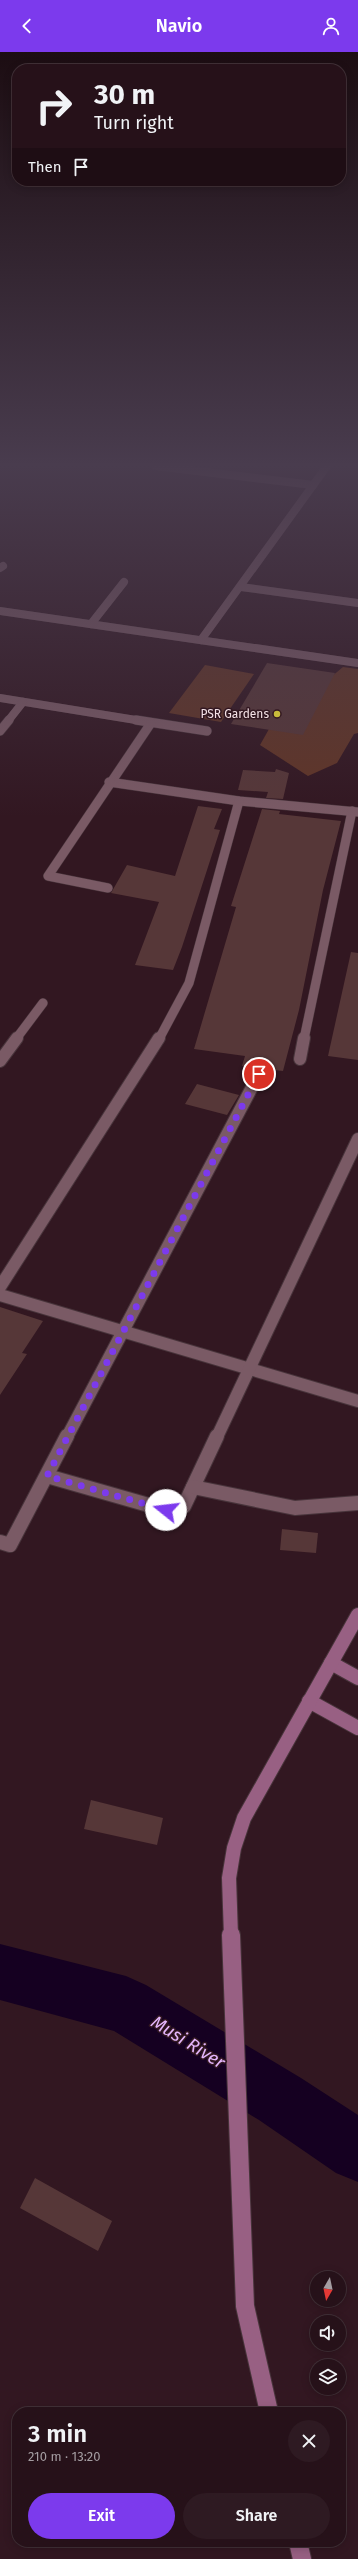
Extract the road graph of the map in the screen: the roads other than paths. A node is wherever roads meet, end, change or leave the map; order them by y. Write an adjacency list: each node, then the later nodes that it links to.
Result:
1 (123, 583): 6 (street)
2 (244, 583): 3 (street)
3 (241, 587): 4 (street); 7 (street)
4 (358, 603)
5 (0, 611): 6 (street)
6 (91, 624): 7 (street)
7 (201, 640): 8 (street)
8 (358, 663)
9 (0, 698): 10 (street)
10 (23, 702): 11 (street); 12 (street)
11 (151, 723): 13 (street); 14 (street)
12 (0, 731)
13 (207, 731)
14 (109, 782): 15 (street); 17 (street)
15 (239, 801): 16 (street); 23 (street)
16 (355, 811): 19 (street)
17 (108, 888)
18 (43, 1003): 20 (street)
19 (300, 1059)
20 (0, 1061)
21 (259, 1074): 25 (street)
22 (358, 1139): 26 (street)
23 (0, 1287)
24 (0, 1295): 25 (street)
25 (124, 1332): 26 (street); 28 (street)
26 (249, 1370): 27 (street); 29 (street)
27 (358, 1401)
28 (47, 1476): 29 (street); 31 (street)
29 (193, 1487): 30 (street)
30 (358, 1503)
31 (0, 1542)
32 (358, 1615): 33 (street)
33 (331, 1663): 34 (street); 35 (street)
34 (358, 1678)
35 (309, 1701): 36 (street); 37 (street)
36 (358, 1728)
37 (268, 2407)
38 (299, 2547): 39 (street)
39 (302, 2559)

